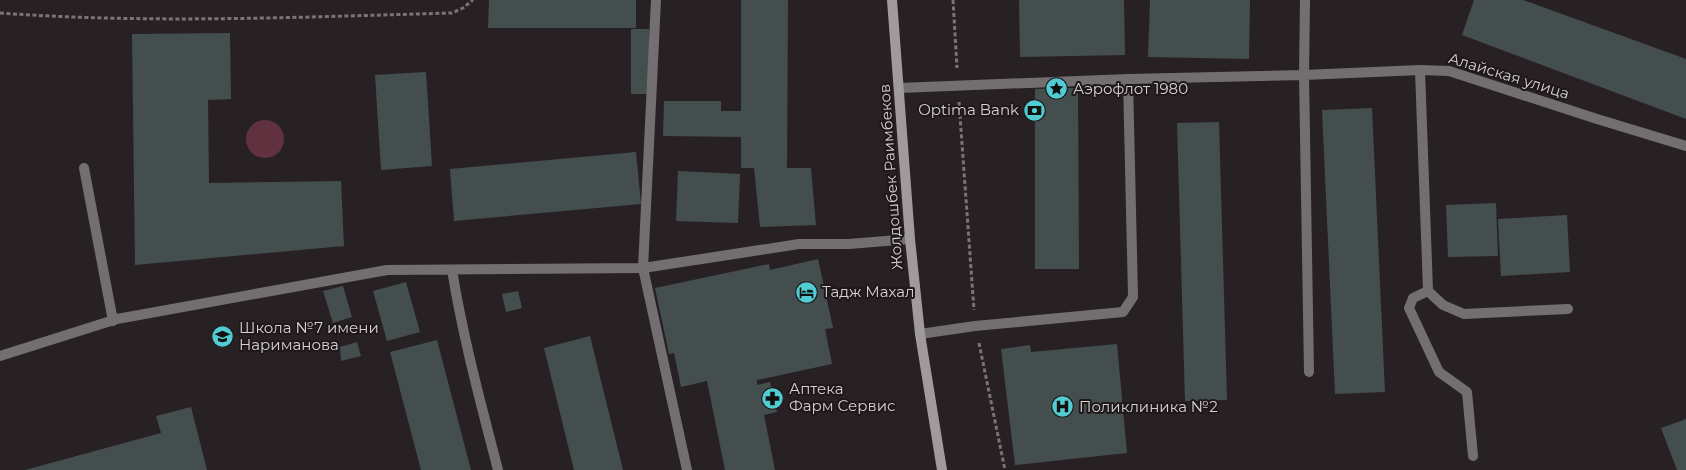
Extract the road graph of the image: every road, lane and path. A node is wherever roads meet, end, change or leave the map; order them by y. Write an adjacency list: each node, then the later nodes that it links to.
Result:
1 (473, 0): 6 (path)
2 (656, 0): 15 (street)
3 (892, 0): 11 (main road, Жолдошбек Раимбеков)
4 (953, 0): 10 (path)
5 (1305, 0): 8 (street)
6 (0, 13)
7 (1420, 70): 8 (street, Алайская улица); 12 (street, Алайская улица); 17 (street)
8 (1304, 75): 9 (street, Алайская улица); 23 (street)
9 (1128, 79): 10 (street, Алайская улица); 20 (street)
10 (958, 84): 11 (street, Алайская улица); 20 (path)
11 (899, 88): 14 (main road, Жолдошбек Раимбеков)
12 (1686, 146)
13 (84, 168): 19 (street)
14 (910, 239): 15 (street); 21 (main road, Жолдошбек Раимбеков)
15 (643, 268): 16 (street); 26 (street)
16 (452, 270): 19 (street); 25 (street)
17 (1428, 291): 18 (street); 24 (street)
18 (1568, 309)
19 (114, 321): 22 (street)
20 (975, 326): 21 (street); 28 (path)
21 (920, 334): 27 (main road, Жолдошбек Раимбеков)
22 (0, 356)
23 (1309, 372)
24 (1473, 456)
25 (498, 470)
26 (687, 470)
27 (942, 470)
28 (1005, 470)

